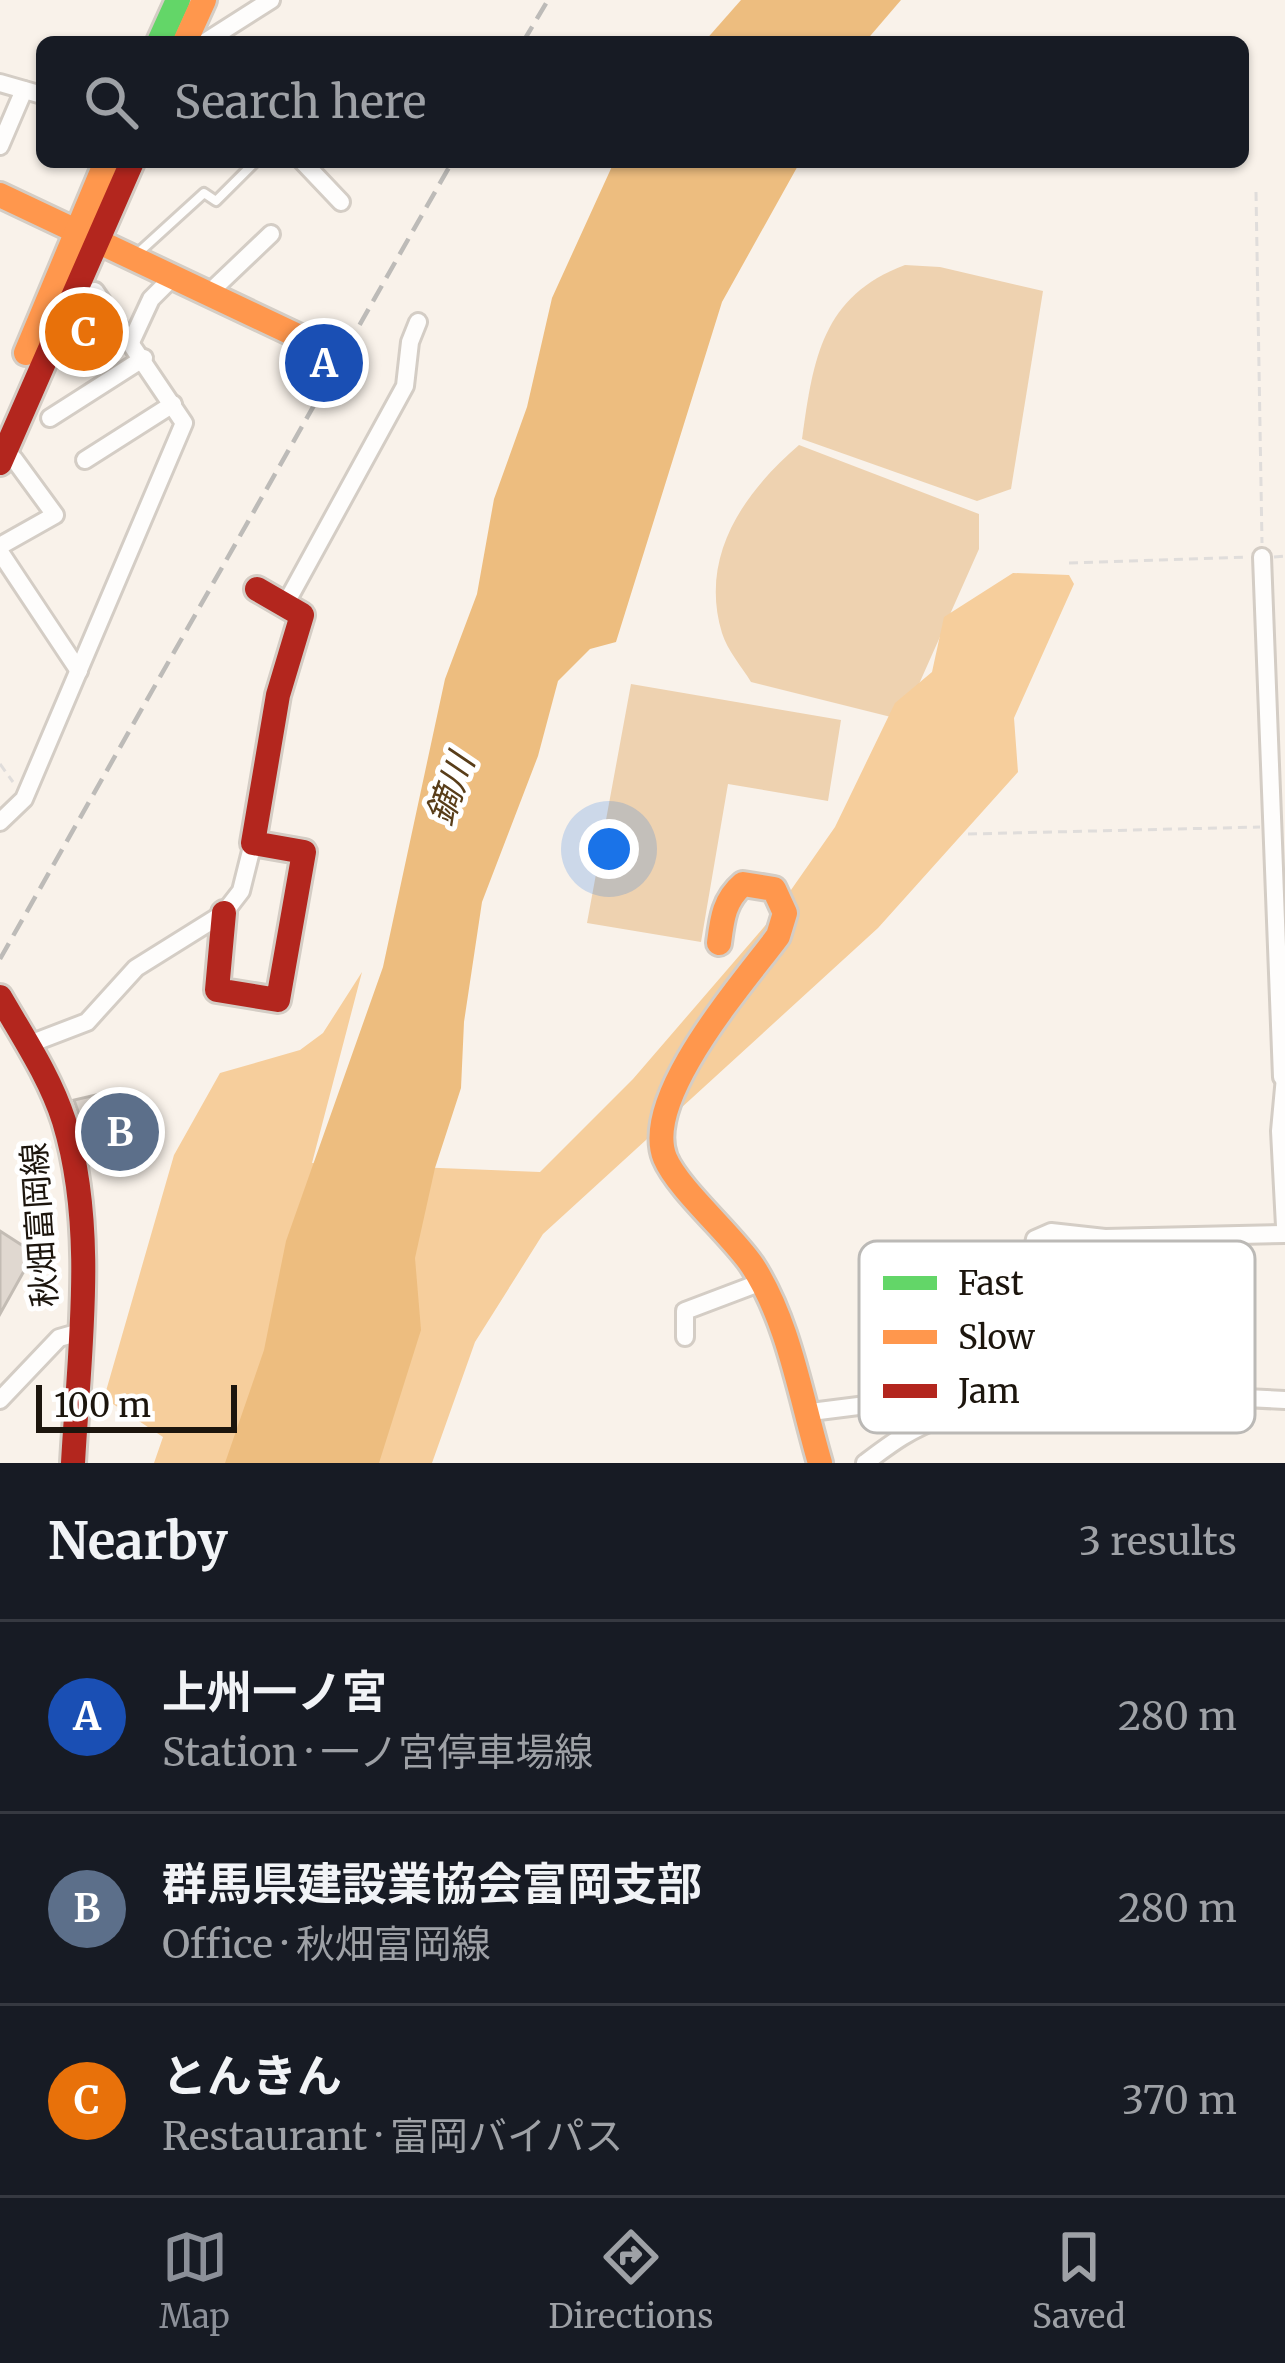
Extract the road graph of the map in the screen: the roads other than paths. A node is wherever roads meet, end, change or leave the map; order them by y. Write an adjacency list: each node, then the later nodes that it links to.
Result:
1 (178, 0): 4 (main road)
2 (204, 0): 5 (main road)
3 (272, 0): 6 (street)
4 (162, 36)
5 (188, 36)
6 (215, 36)
7 (0, 83): 8 (street)
8 (33, 92): 9 (street)
9 (0, 146)
10 (104, 168): 17 (main road)
11 (128, 168): 17 (main road)
12 (249, 168): 18 (lane)
13 (316, 168): 15 (street)
14 (0, 195): 17 (main road)
15 (341, 202)
16 (271, 234): 21 (street)
17 (86, 238): 18 (main road); 27 (main road); 30 (main road)
18 (131, 259): 19 (main road)
19 (172, 278): 21 (main road); 23 (street)
20 (95, 291): 23 (street)
21 (208, 294): 24 (main road)
22 (418, 322): 34 (street)
23 (132, 340): 25 (street)
24 (319, 346)
25 (144, 358): 26 (street); 28 (street)
26 (173, 404): 29 (street); 35 (street)
27 (0, 413)
28 (50, 418)
29 (85, 460)
30 (7, 461): 31 (street)
31 (0, 549): 35 (street)
32 (1262, 557): 42 (street)
33 (257, 589): 34 (main road)
34 (285, 605): 37 (main road)
35 (79, 671): 36 (street)
36 (0, 822)
37 (253, 843): 38 (street); 38 (main road)
38 (224, 913): 41 (street)
39 (719, 943): 45 (main road)
40 (0, 997): 41 (main road, 秋畑富岡線)
41 (27, 1045): 46 (main road, 秋畑富岡線)
42 (1284, 1077): 43 (street)
43 (1285, 1230): 44 (street)
44 (1034, 1241)
45 (759, 1283): 47 (street); 52 (main road)
46 (80, 1332): 49 (street); 54 (main road, 秋畑富岡線)
47 (685, 1337)
48 (1255, 1399): 50 (street)
49 (0, 1400)
50 (1285, 1400)
51 (859, 1406): 52 (street)
52 (803, 1413): 55 (main road)
53 (907, 1433): 56 (street)
54 (74, 1463)
55 (820, 1463)
56 (865, 1463)

